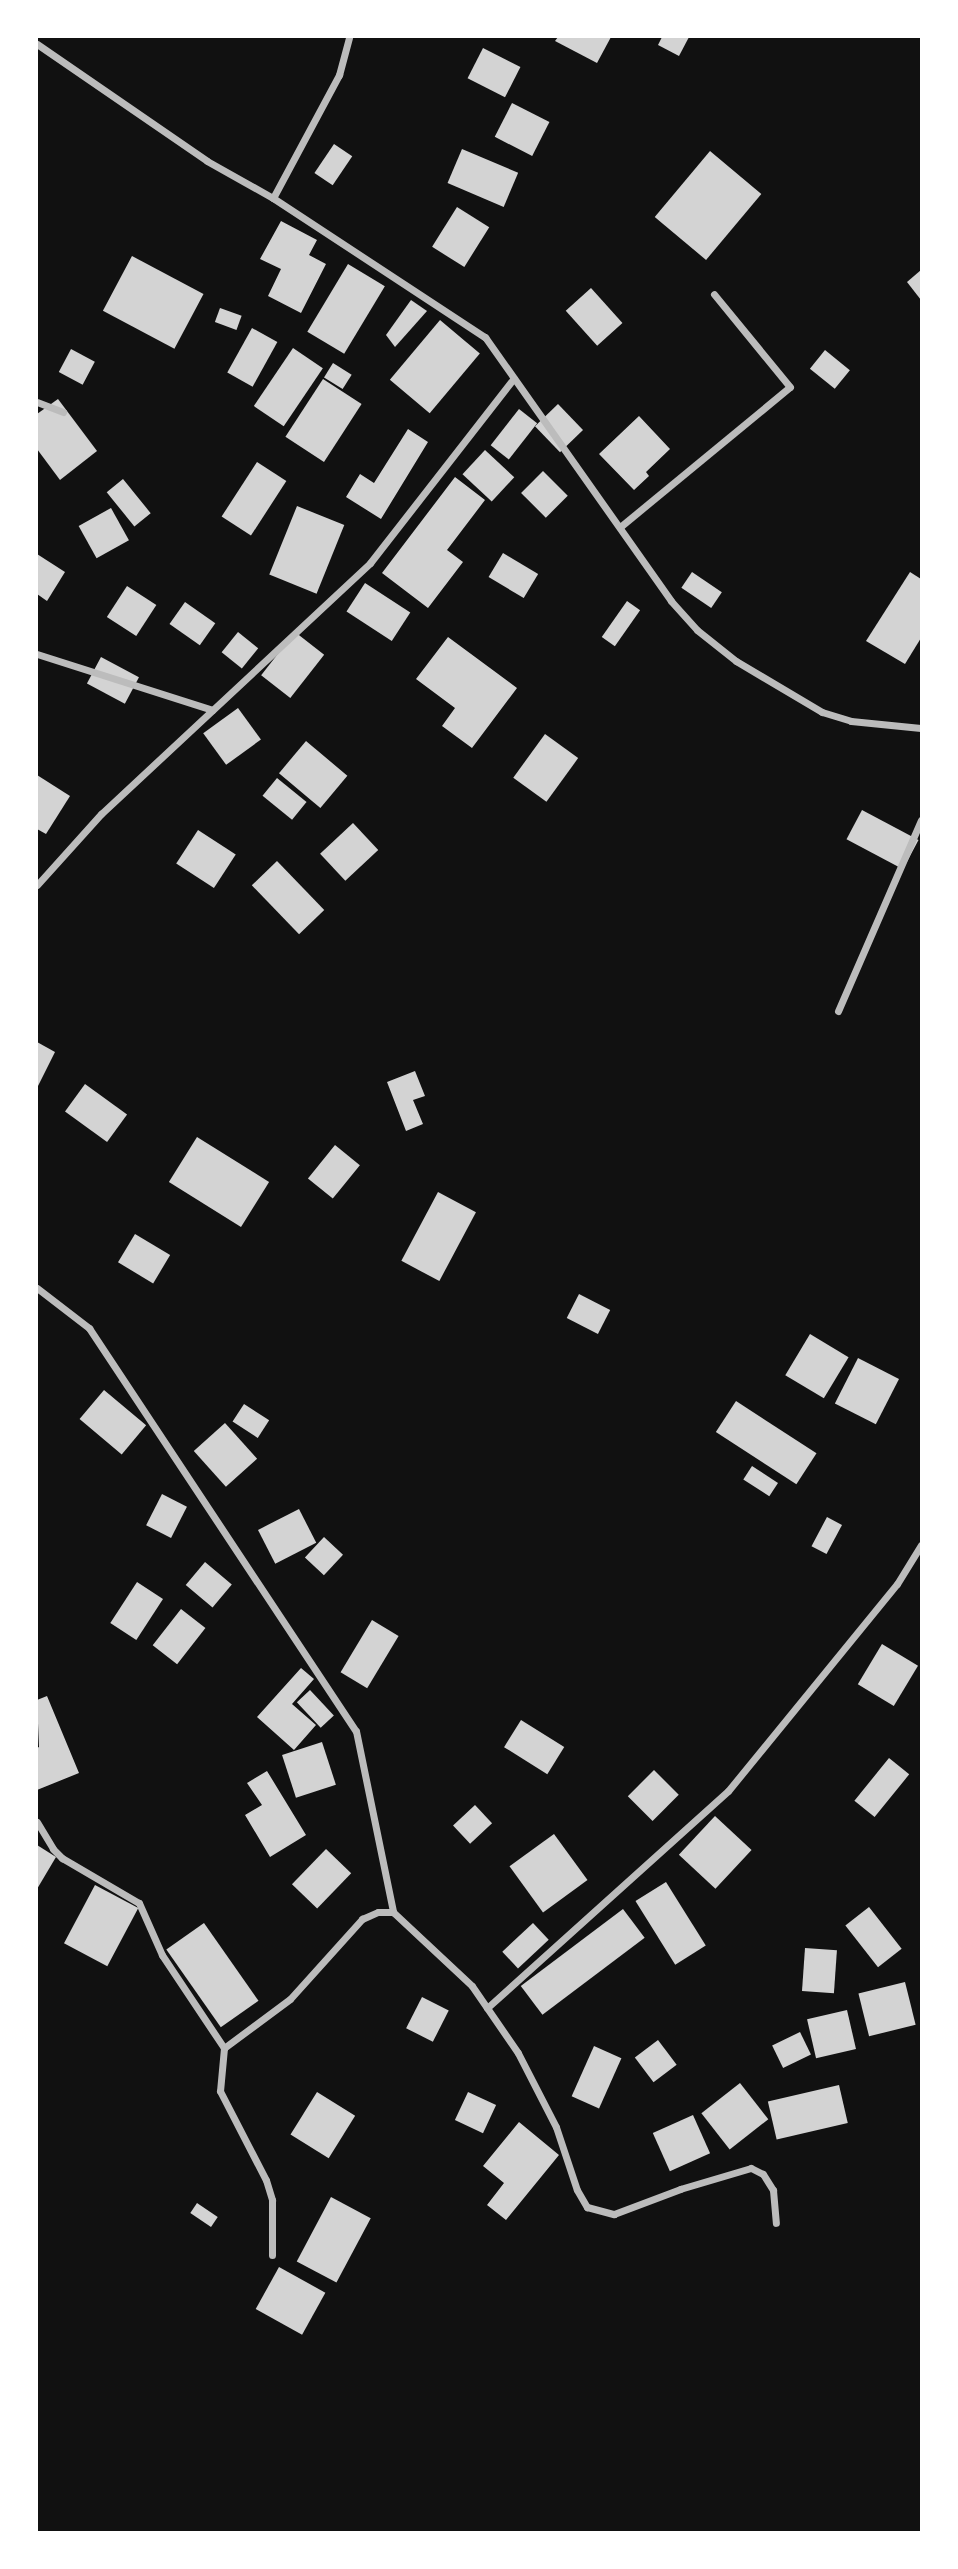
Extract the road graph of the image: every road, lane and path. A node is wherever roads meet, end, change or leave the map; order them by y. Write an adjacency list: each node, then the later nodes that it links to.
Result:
1 (349, 37): 3 (street)
2 (37, 44): 3 (street)
3 (273, 198): 5 (street)
4 (715, 294): 8 (street)
5 (514, 377): 8 (street); 10 (street)
6 (37, 402): 7 (street)
7 (63, 412)
8 (620, 527): 11 (street)
9 (37, 654): 10 (street)
10 (212, 710): 13 (street)
11 (921, 728)
12 (921, 820): 14 (street)
13 (37, 885)
14 (838, 1011)
15 (37, 1288): 18 (street)
16 (921, 1545): 19 (street)
17 (37, 1822): 20 (street)
18 (393, 1912): 19 (street); 20 (street)
19 (487, 2008): 21 (street)
20 (224, 2048): 22 (street)
21 (776, 2224)
22 (272, 2255)

